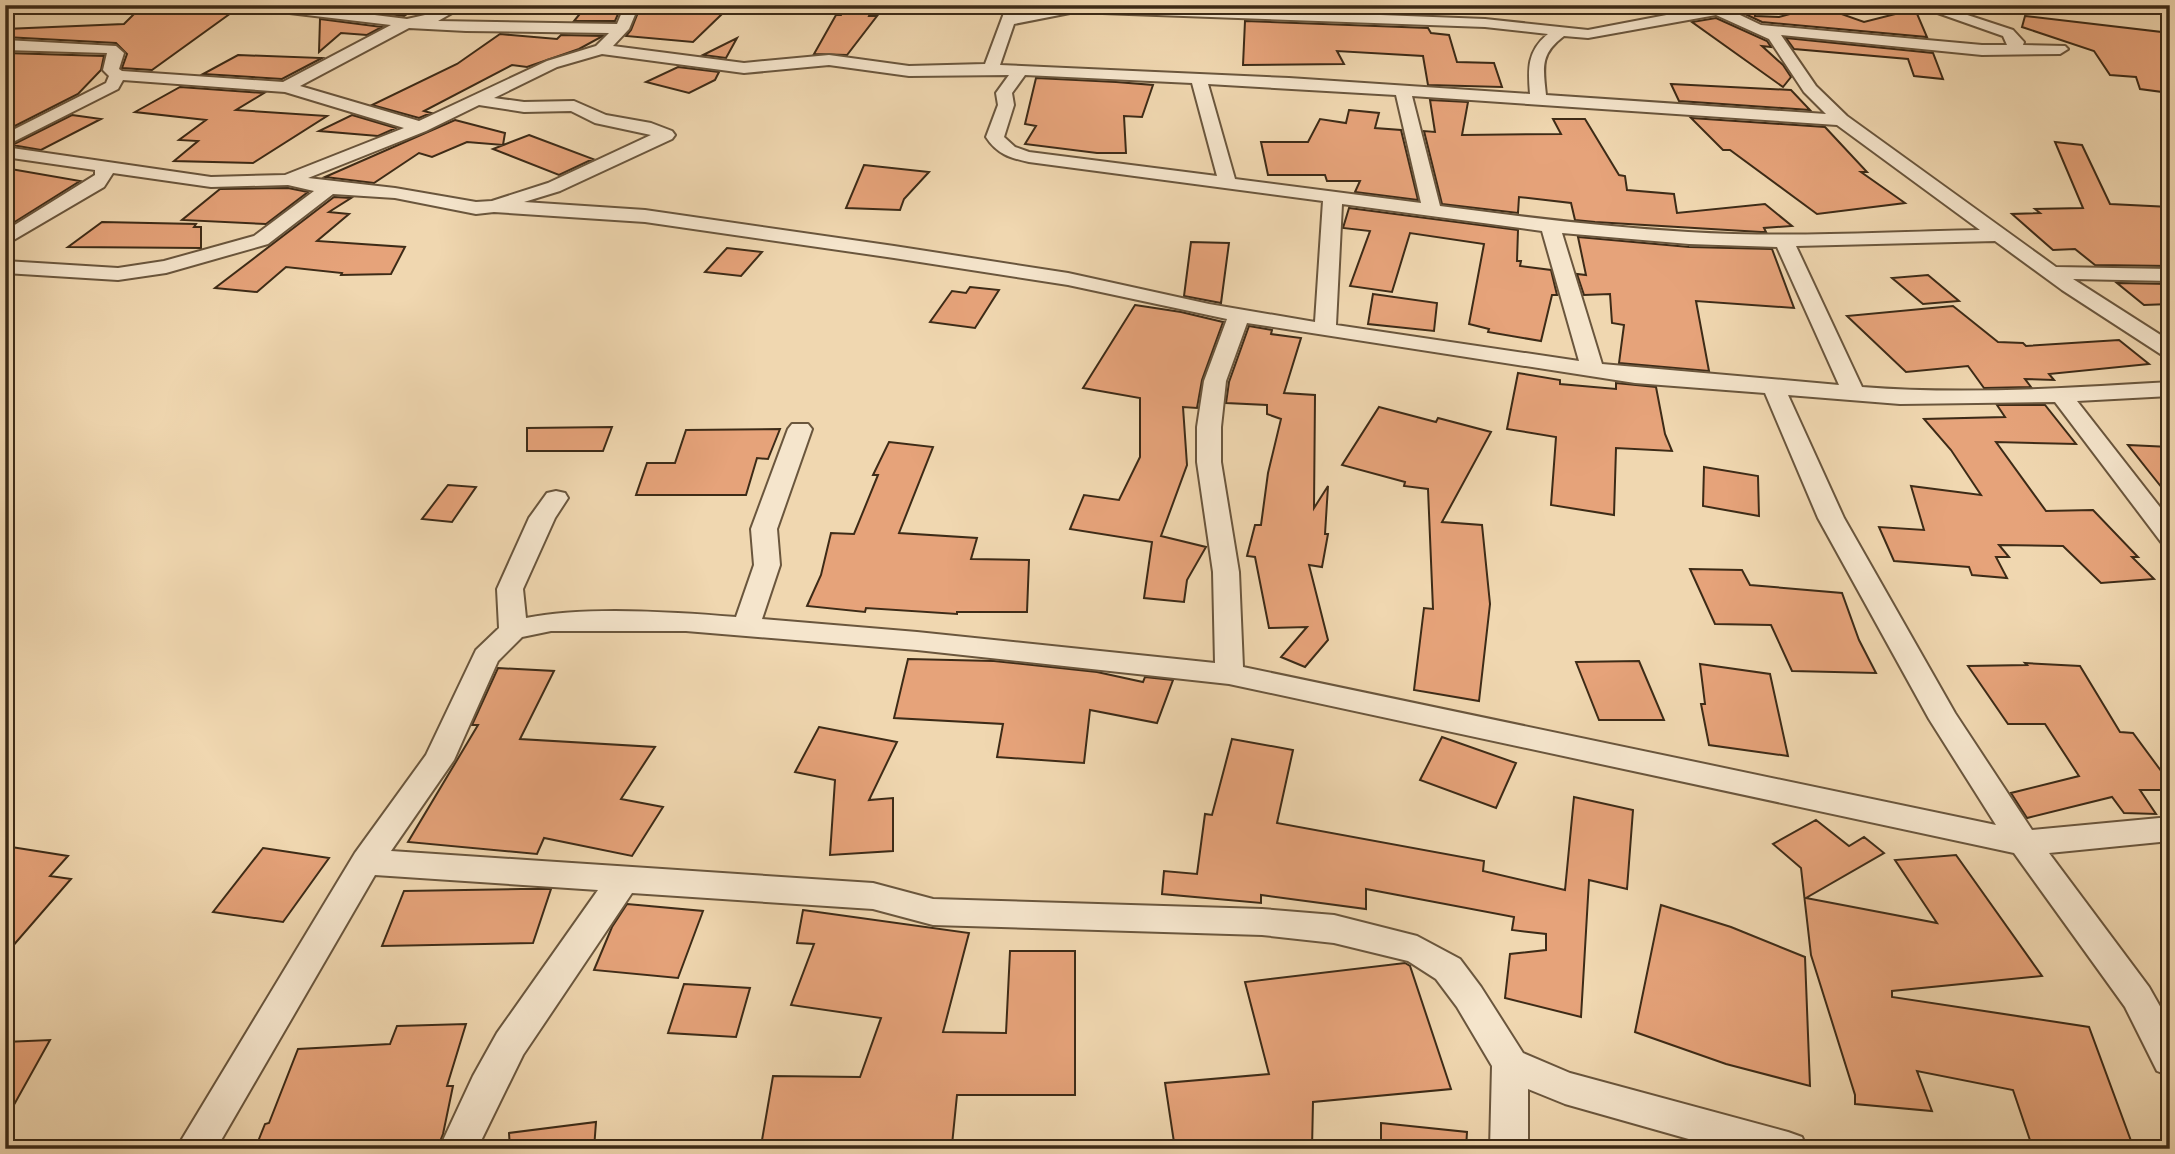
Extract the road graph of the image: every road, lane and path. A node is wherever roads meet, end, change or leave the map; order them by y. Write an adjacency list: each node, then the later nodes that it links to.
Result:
1 (95, 5): 9 (street)
2 (188, 5): 7 (street)
3 (459, 5): 13 (street)
4 (632, 5): 14 (street)
5 (1014, 5): 12 (street)
6 (1923, 5): 20 (street)
7 (285, 7): 13 (street)
8 (1070, 7): 11 (street); 12 (street)
9 (5, 8)
10 (1712, 8): 15 (street); 16 (street)
11 (1194, 9): 16 (street)
12 (1009, 22): 21 (street)
13 (407, 23): 14 (street); 25 (street)
14 (622, 29): 18 (street)
15 (1761, 29): 20 (street); 29 (street)
16 (1560, 32): 28 (street)
17 (5, 45): 23 (street)
18 (601, 49): 21 (street); 27 (street)
19 (2060, 49): 20 (street)
20 (2013, 51)
21 (991, 69): 22 (street)
22 (1020, 71): 24 (street); 35 (street)
23 (118, 75): 25 (street); 31 (street)
24 (1199, 79): 26 (street); 35 (street)
25 (286, 87): 30 (street)
26 (1403, 92): 28 (street); 39 (street)
27 (477, 100): 30 (street); 38 (street)
28 (1539, 101): 29 (street)
29 (1841, 120): 41 (street)
30 (420, 127): 34 (street)
31 (5, 141)
32 (5, 152): 33 (street)
33 (103, 166): 34 (street); 42 (street)
34 (288, 180): 36 (street)
35 (1227, 182): 37 (street)
36 (329, 188): 38 (street); 44 (street)
37 (1334, 196): 39 (street); 48 (street)
38 (494, 206): 47 (street)
39 (1432, 210): 40 (street)
40 (1550, 226): 43 (street); 50 (street)
41 (1997, 235): 43 (street); 45 (street)
42 (5, 239)
43 (1784, 241): 53 (street)
44 (5, 267)
45 (2049, 273): 46 (street); 49 (street)
46 (2170, 275)
47 (1239, 315): 48 (street); 60 (street)
48 (1325, 330): 50 (street)
49 (2170, 350)
50 (1592, 368): 51 (street)
51 (1774, 389): 53 (street); 62 (street)
52 (2170, 389): 54 (street)
53 (1854, 395): 54 (street)
54 (2061, 395): 57 (street)
55 (800, 429): 58 (street)
56 (556, 498): 59 (street)
57 (2170, 537)
58 (746, 627): 59 (street); 60 (street)
59 (513, 630): 63 (street)
60 (1229, 674): 62 (street)
61 (2170, 829): 62 (street)
62 (2024, 843): 65 (street)
63 (366, 862): 64 (street); 67 (street)
64 (622, 881): 66 (street); 68 (street)
65 (2170, 1060)
66 (1510, 1064): 69 (street); 70 (street)
67 (195, 1149)
68 (458, 1149)
69 (1509, 1149)
70 (1788, 1149)

